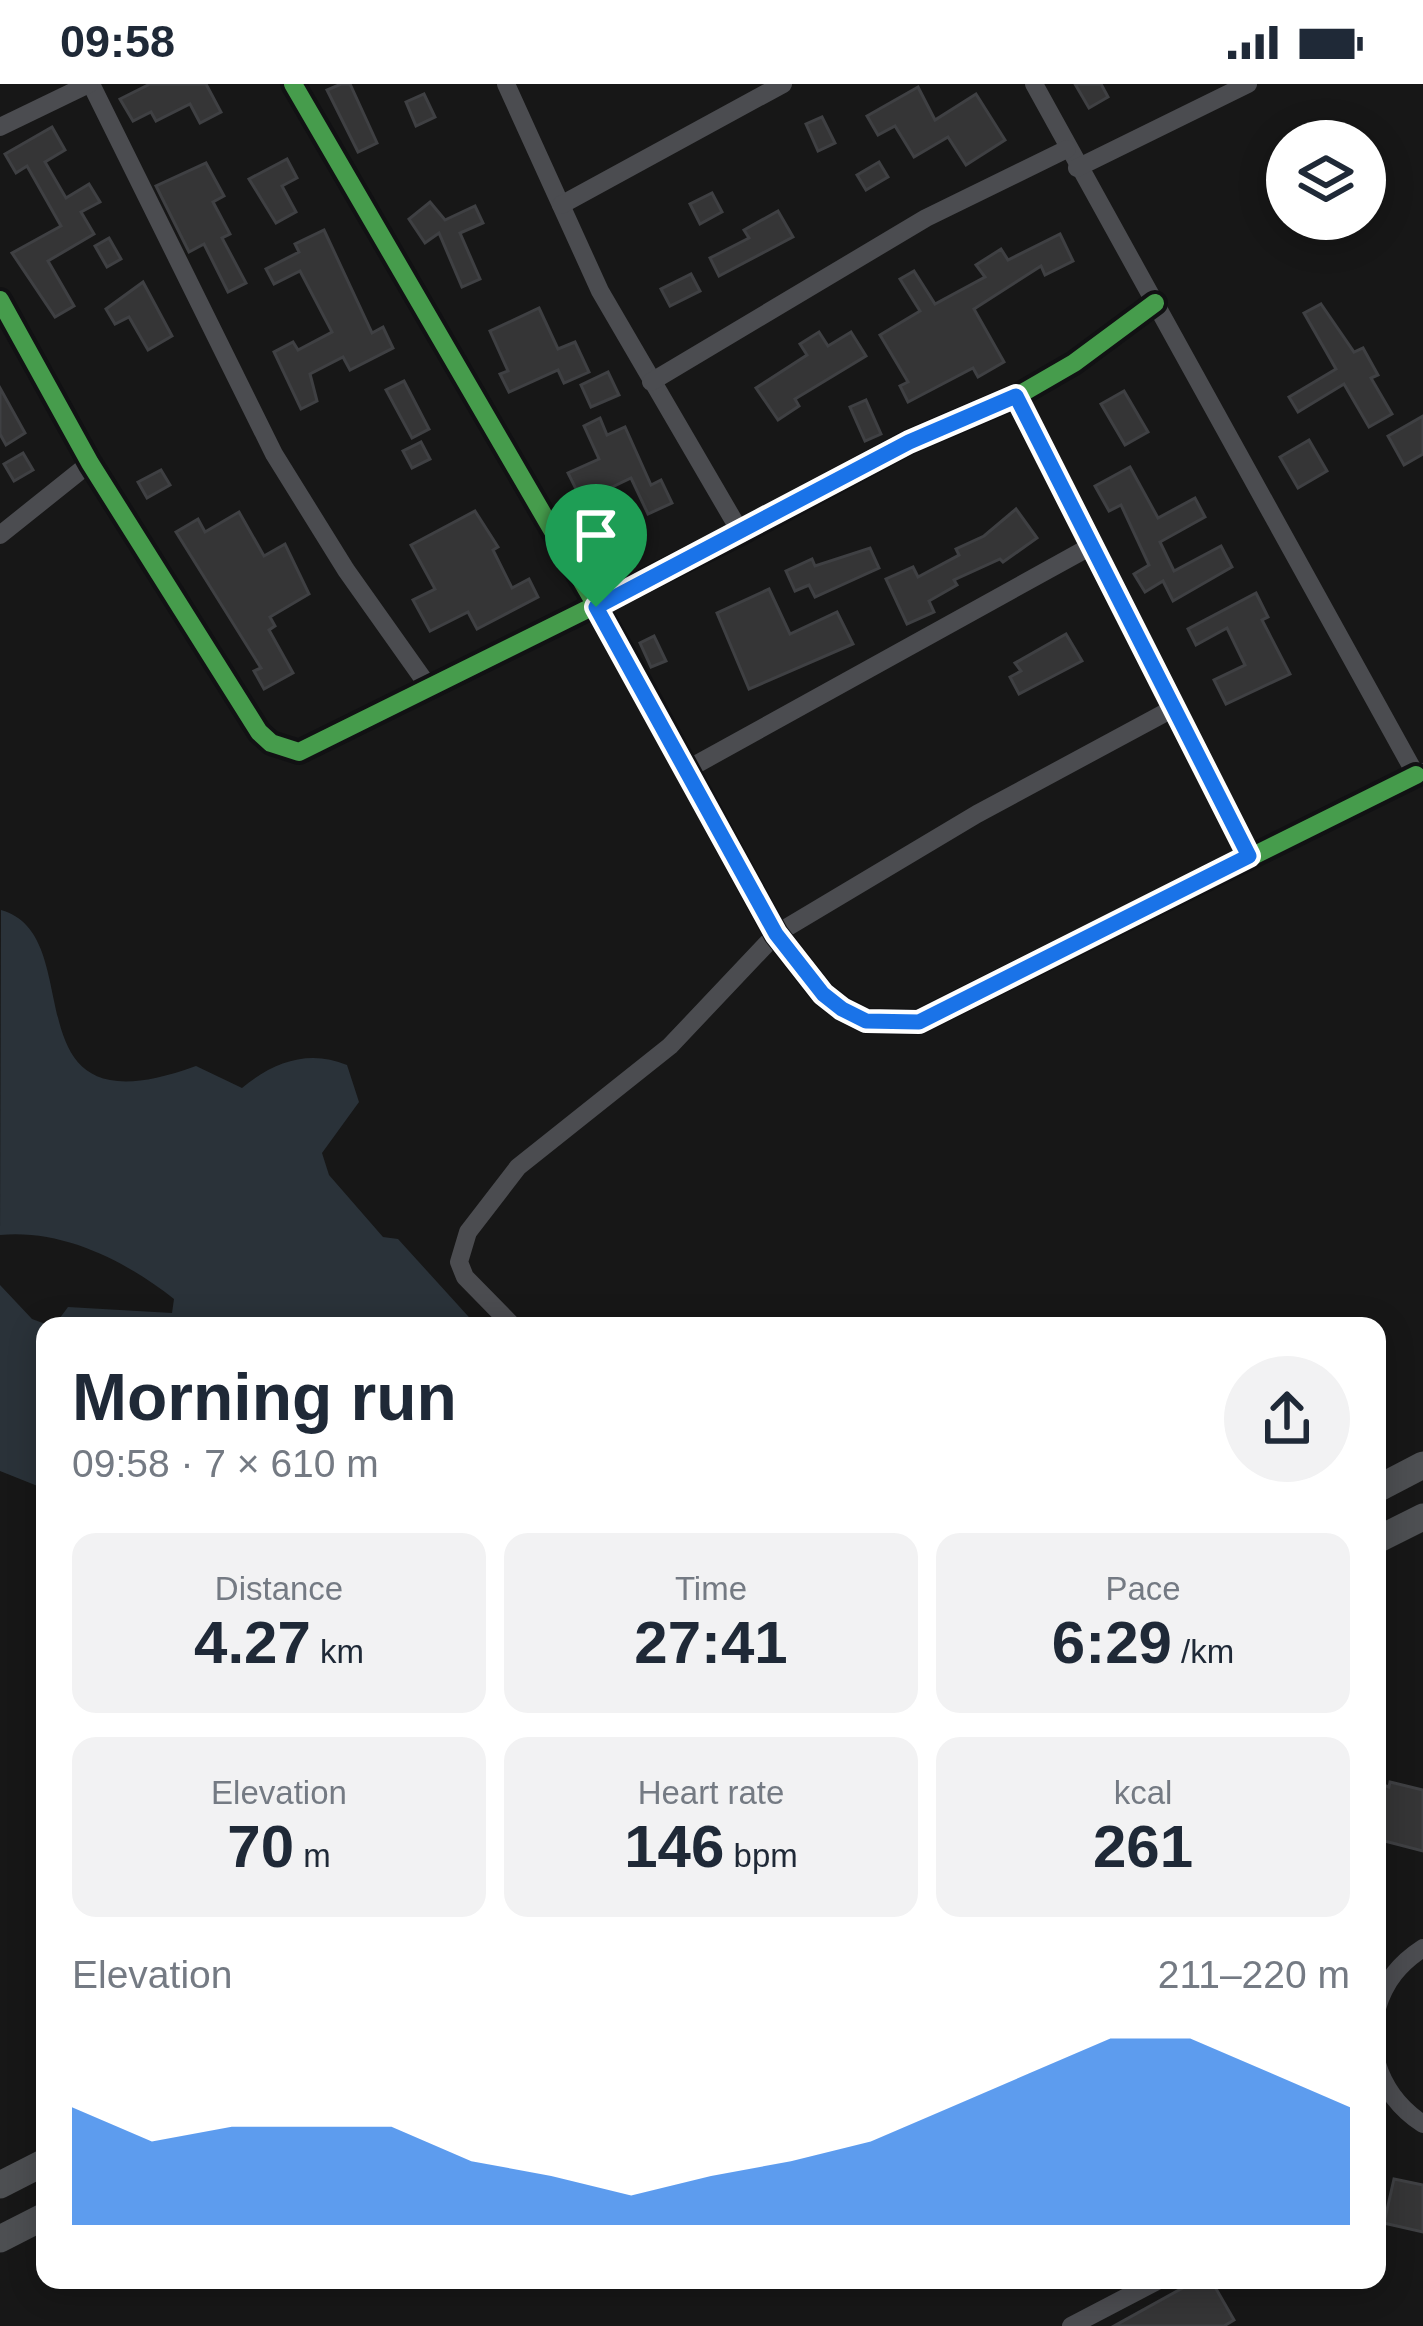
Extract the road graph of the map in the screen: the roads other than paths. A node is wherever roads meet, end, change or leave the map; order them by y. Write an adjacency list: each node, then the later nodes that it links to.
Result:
1 (90, 84): 7 (street); 20 (street)
2 (293, 84): 19 (street)
3 (506, 84): 10 (street)
4 (783, 84): 10 (street)
5 (1034, 84): 8 (street)
6 (1248, 84): 9 (street)
7 (0, 127)
8 (1067, 149): 9 (street); 13 (street)
9 (1077, 169): 12 (street)
10 (561, 205): 13 (street)
11 (0, 300): 15 (street)
12 (1155, 303): 14 (street); 23 (street)
13 (651, 382): 16 (street)
14 (1016, 396): 16 (street); 18 (street)
15 (90, 463): 17 (street); 20 (street)
16 (741, 533): 19 (street)
17 (0, 535)
18 (1093, 545): 21 (street); 22 (street)
19 (596, 607): 20 (street); 22 (street)
20 (431, 690)
21 (1172, 709): 24 (street); 25 (street)
22 (688, 769): 25 (street)
23 (1420, 773): 24 (street)
24 (1249, 856): 25 (street)
25 (776, 934): 26 (street)
26 (505, 1317)
27 (1423, 1465): 28 (main road)
28 (1386, 1484)
29 (1423, 1517): 30 (main road)
30 (1386, 1536)
31 (1423, 1948): 32 (street)
32 (1386, 1992)
33 (1386, 2095): 34 (street)
34 (1423, 2124)
35 (36, 2167): 36 (main road)
36 (0, 2185)
37 (36, 2221): 38 (main road)
38 (0, 2239)
39 (1142, 2289): 40 (street)
40 (1071, 2326)

